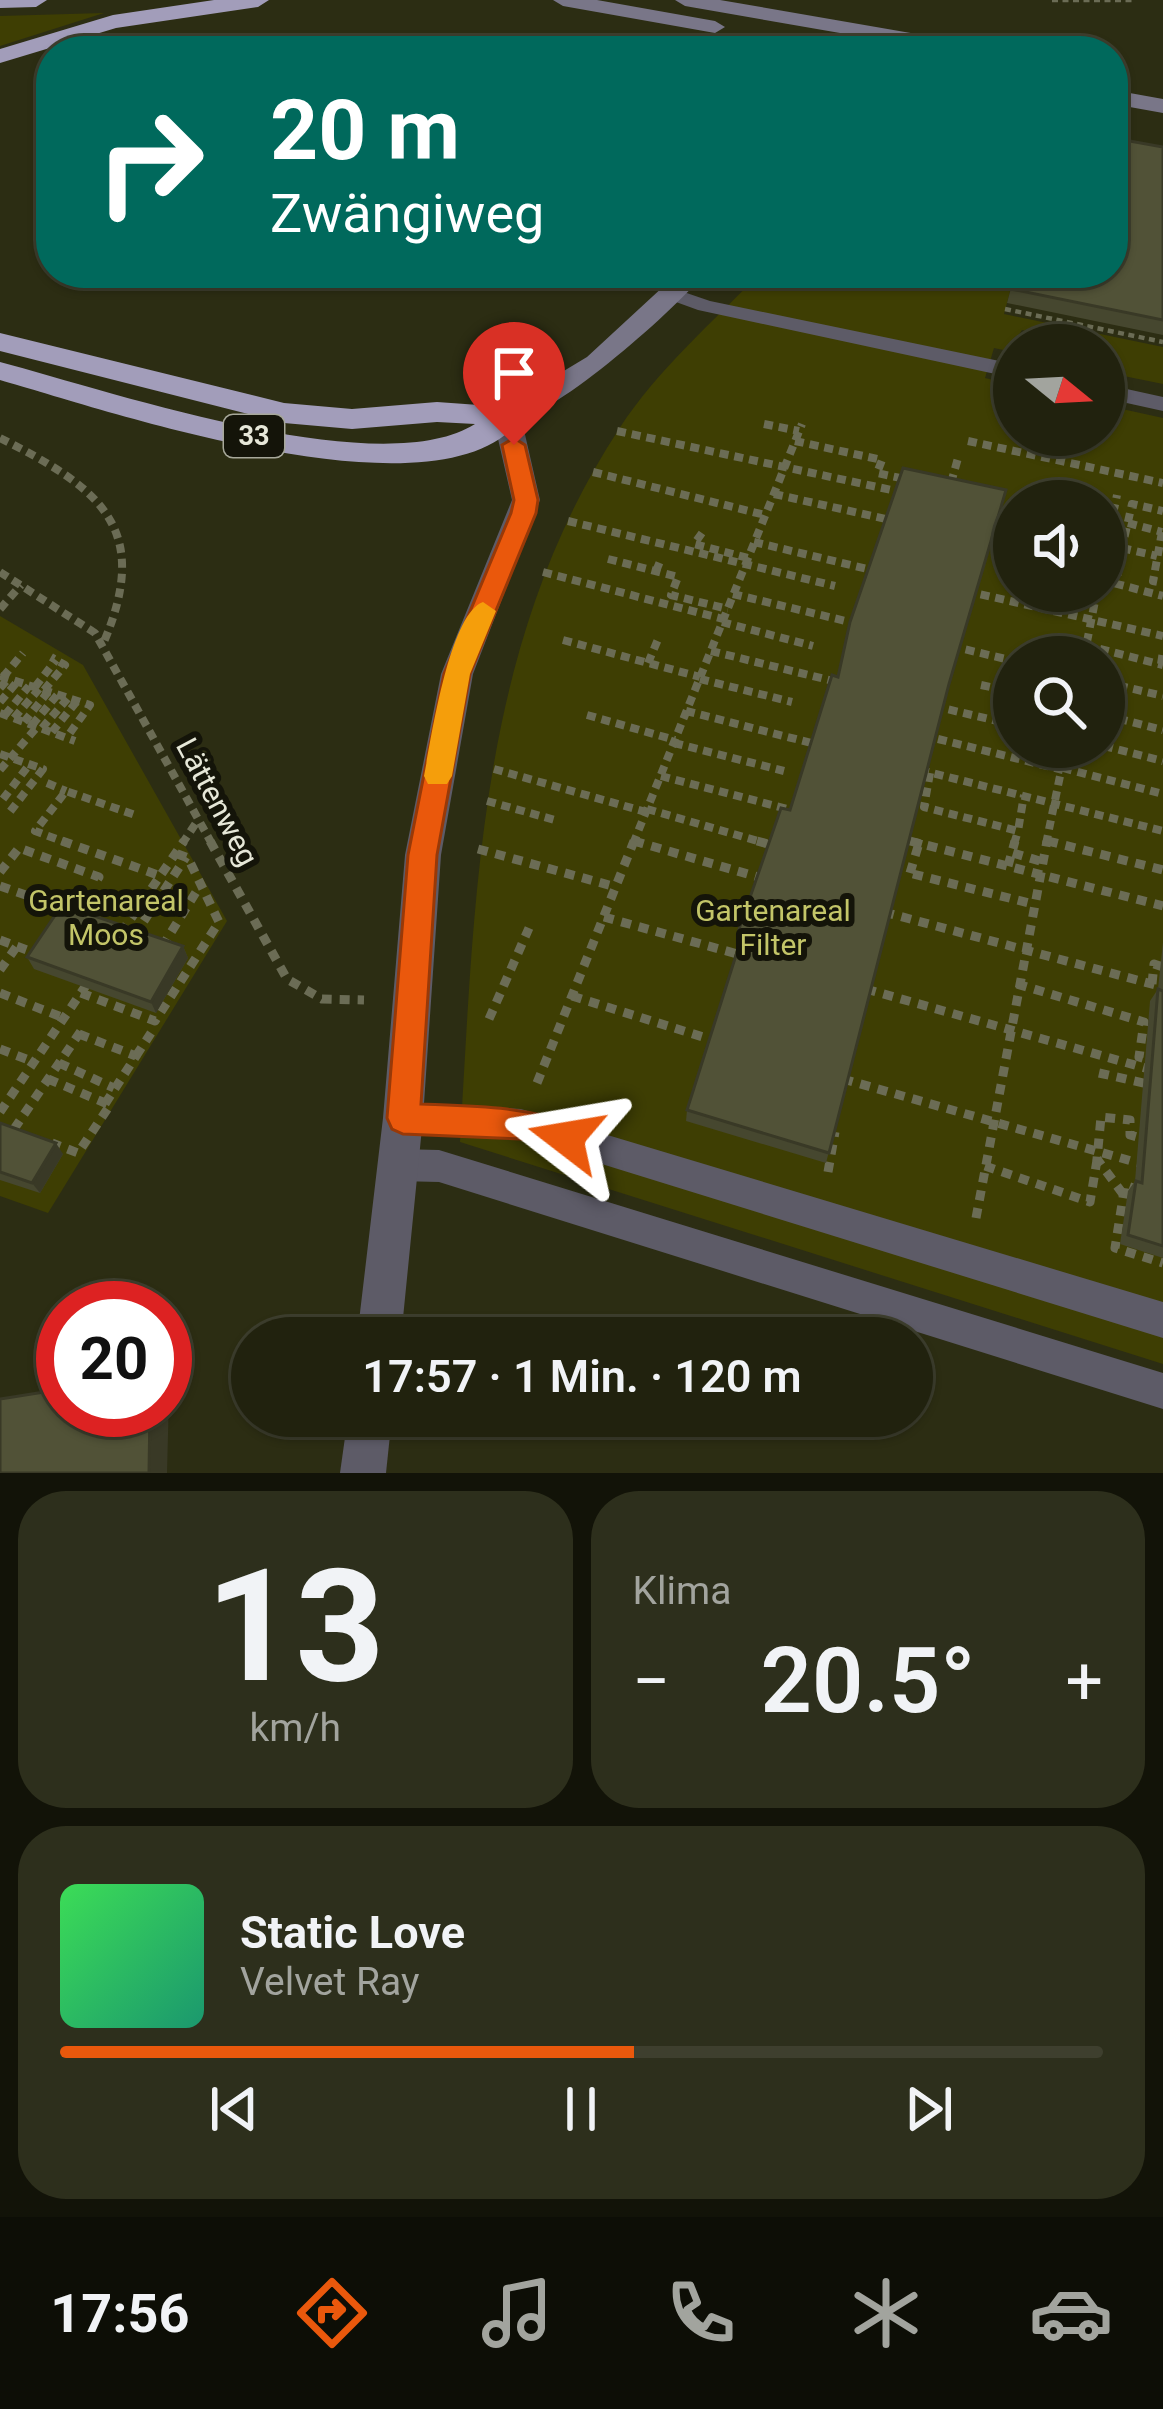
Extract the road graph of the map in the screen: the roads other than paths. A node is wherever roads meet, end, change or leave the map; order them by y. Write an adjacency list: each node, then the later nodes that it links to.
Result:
1 (37, 0): 5 (highway)
2 (258, 0): 6 (highway)
3 (563, 0): 7 (main road)
4 (685, 0): 8 (main road)
5 (0, 1)
6 (66, 36)
7 (768, 36)
8 (867, 36)
9 (36, 45): 10 (highway)
10 (0, 56)
11 (1128, 76): 12 (main road)
12 (1163, 82)
13 (1128, 100): 14 (main road)
14 (1163, 106)
15 (678, 288): 16 (main road)
16 (672, 294): 18 (lane); 22 (main road)
17 (0, 342): 22 (highway)
18 (993, 367)
19 (0, 371): 22 (highway, 33)
20 (1125, 396): 21 (lane)
21 (1163, 404)
22 (507, 418): 23 (street)
23 (403, 1118): 24 (street); 26 (lane)
24 (398, 1165): 25 (street); 27 (lane)
25 (381, 1317)
26 (1163, 1320)
27 (1163, 1391)
28 (368, 1437): 29 (street)
29 (364, 1473)

